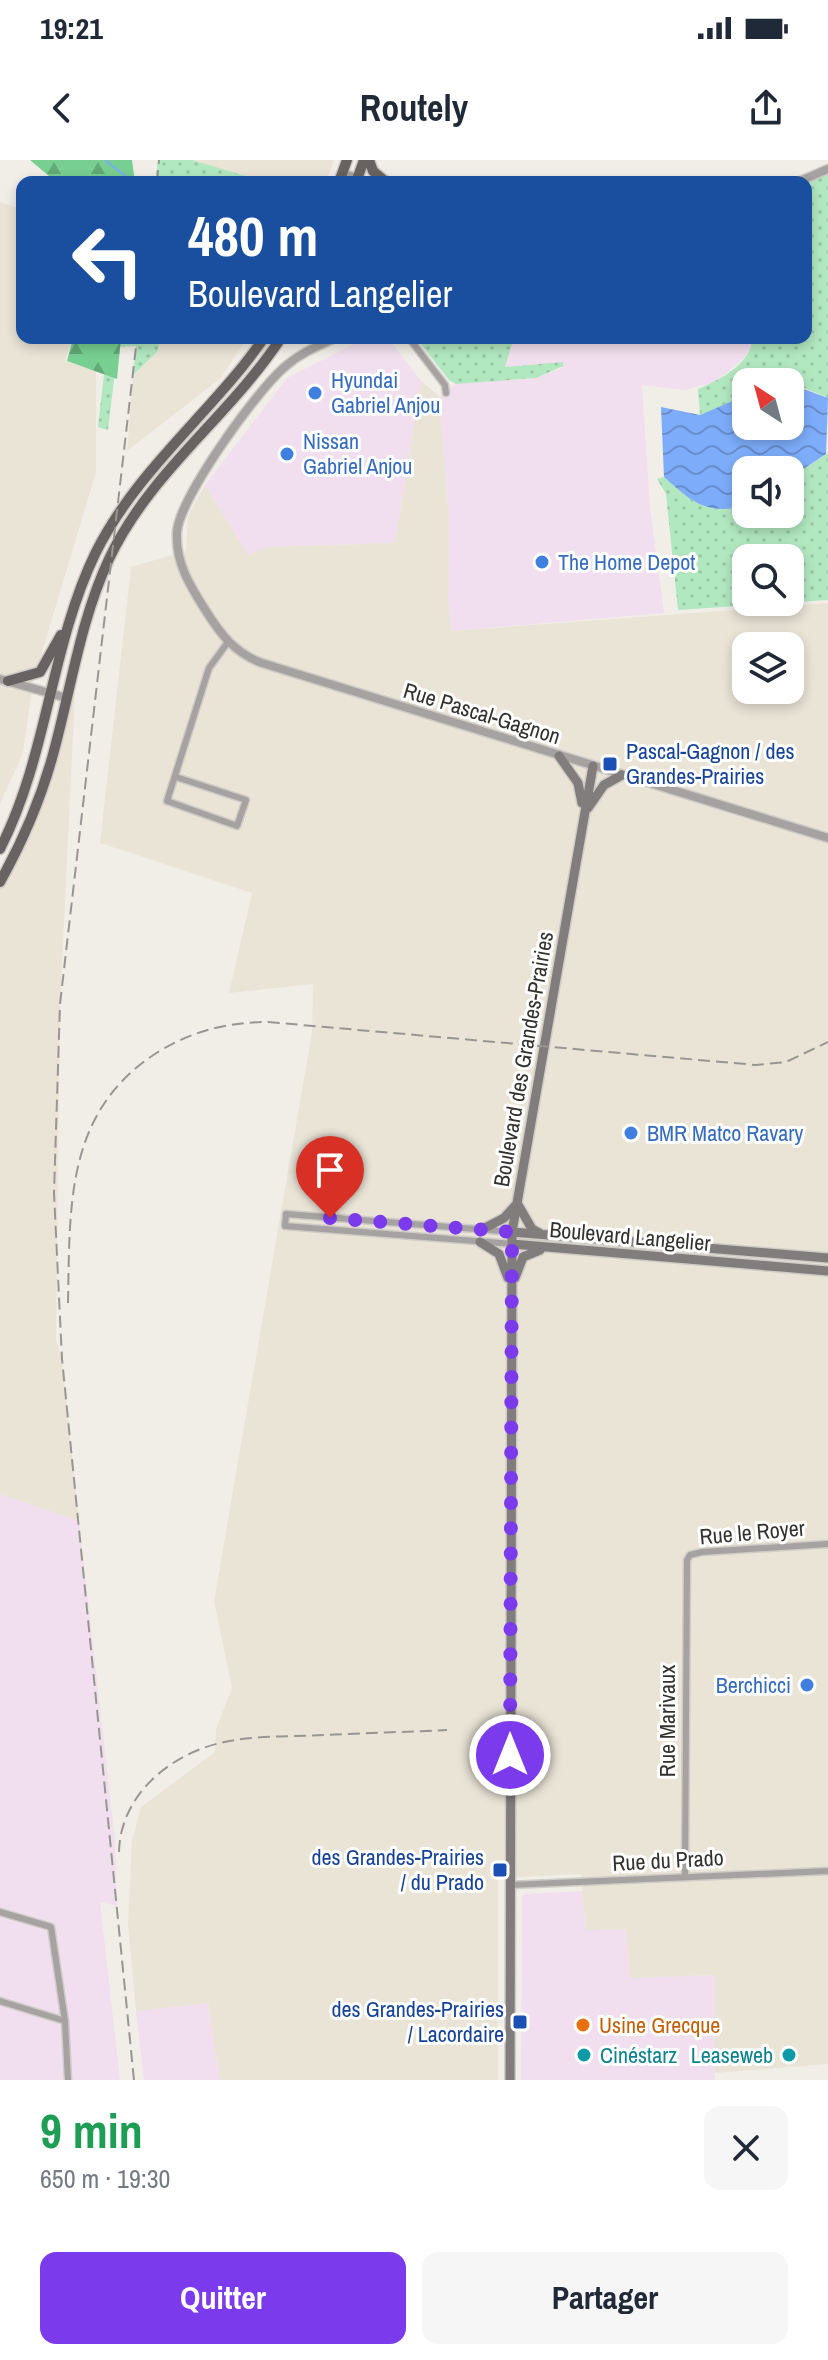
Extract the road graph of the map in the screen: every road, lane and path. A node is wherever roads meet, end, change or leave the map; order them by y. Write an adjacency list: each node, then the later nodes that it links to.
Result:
1 (367, 160): 2 (main road)
2 (379, 176)
3 (259, 344): 8 (main road)
4 (276, 344): 12 (main road)
5 (323, 344): 9 (street, Rue Pascal-Gagnon)
6 (414, 344): 7 (street)
7 (446, 393)
8 (67, 627): 10 (main road); 11 (main road)
9 (228, 642): 13 (street, Rue Pascal-Gagnon); 16 (street)
10 (4, 680): 11 (street)
11 (50, 695): 12 (street); 19 (main road)
12 (67, 698): 20 (main road)
13 (559, 756): 14 (street, Rue Pascal-Gagnon); 17 (main road)
14 (593, 766): 15 (street, Rue Pascal-Gagnon); 17 (main road, Boulevard des Grandes-Prairies)
15 (622, 775): 17 (main road); 18 (street, Rue Pascal-Gagnon)
16 (176, 777): 16 (street)
17 (584, 814): 21 (main road, Boulevard des Grandes-Prairies)
18 (828, 838)
19 (0, 849)
20 (0, 882)
21 (517, 1203): 22 (main road); 23 (main road, Boulevard des Grandes-Prairies); 24 (main road)
22 (481, 1230): 23 (street, Boulevard Langelier); 25 (street, Boulevard Langelier)
23 (512, 1232): 24 (main road, Boulevard Langelier); 26 (main road, Boulevard des Grandes-Prairies)
24 (543, 1235): 28 (main road, Boulevard Langelier)
25 (480, 1242): 26 (street, Boulevard Langelier); 30 (main road)
26 (512, 1244): 27 (main road, Boulevard Langelier); 30 (main road, Boulevard des Grandes-Prairies)
27 (557, 1248): 29 (main road, Boulevard Langelier); 30 (main road)
28 (828, 1258)
29 (828, 1271)
30 (511, 1293): 35 (main road, Boulevard des Grandes-Prairies)
31 (828, 1544): 32 (street, Rue le Royer)
32 (686, 1566): 34 (street, Rue Marivaux)
33 (828, 1871): 34 (street, Rue du Prado)
34 (685, 1877): 35 (street, Rue du Prado)
35 (510, 1885): 40 (main road, Boulevard des Grandes-Prairies)
36 (0, 1912): 38 (street)
37 (0, 2001): 38 (street)
38 (65, 2021): 39 (street)
39 (68, 2080)
40 (510, 2080)

